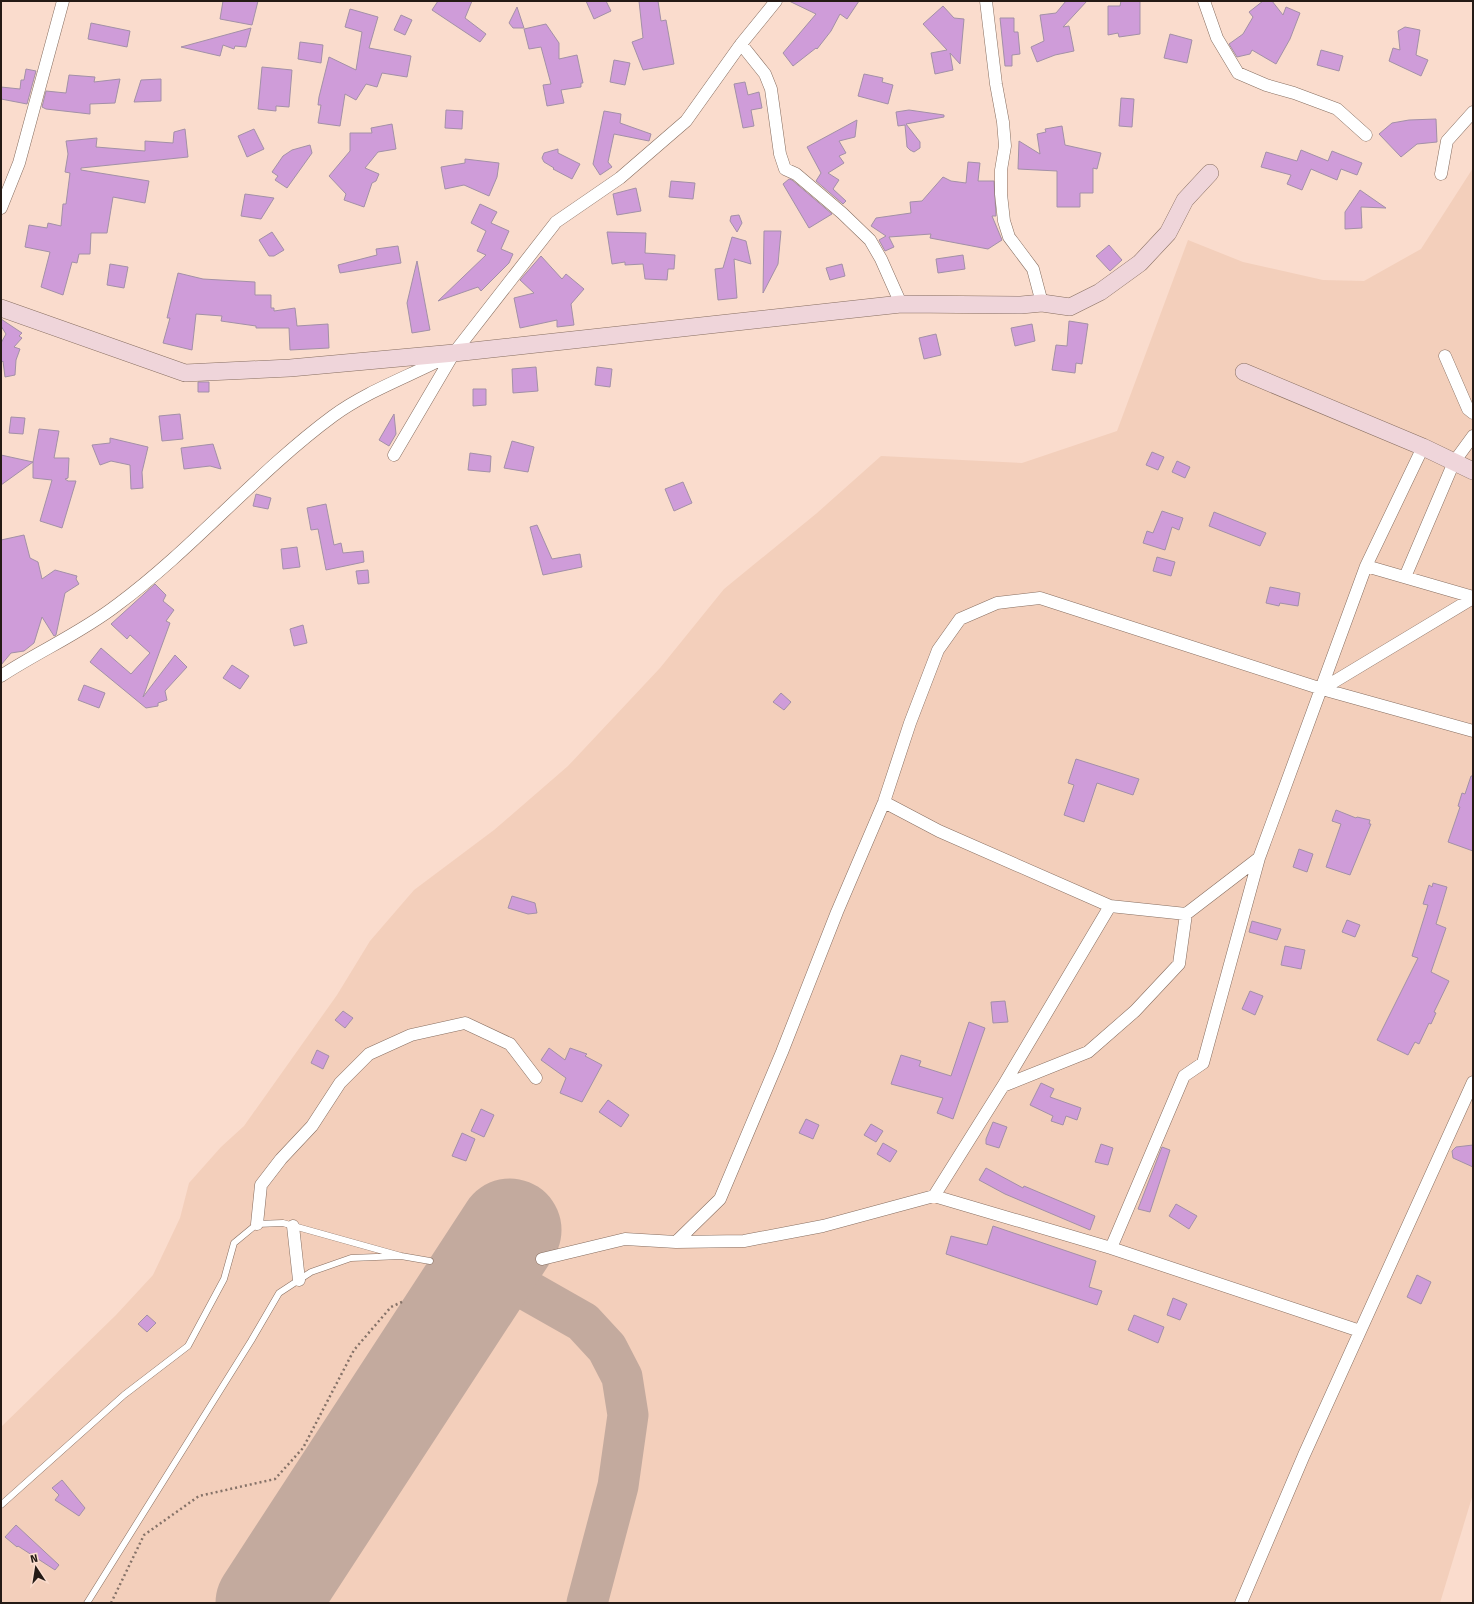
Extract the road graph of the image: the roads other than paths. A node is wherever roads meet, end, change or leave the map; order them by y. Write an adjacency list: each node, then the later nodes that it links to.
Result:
1 (63, 1): 10 (street)
2 (776, 1): 5 (street)
3 (986, 1): 11 (street)
4 (1204, 1): 7 (street)
5 (742, 44): 12 (street); 14 (street)
6 (1473, 112): 9 (street)
7 (1366, 135)
8 (1210, 173): 11 (street)
9 (1441, 174)
10 (1, 208)
11 (1042, 303): 12 (street)
12 (901, 304): 14 (street)
13 (1, 308): 14 (street)
14 (454, 353): 20 (street); 26 (street)
15 (1445, 356): 17 (street)
16 (1244, 372): 19 (street)
17 (1473, 413)
18 (1473, 436): 21 (street)
19 (1424, 447): 21 (street); 23 (street)
20 (394, 455)
21 (1454, 462): 22 (street); 24 (street)
22 (1473, 471)
23 (1366, 566): 24 (street); 27 (street)
24 (1404, 577): 25 (street)
25 (1473, 597): 27 (street)
26 (1, 676)
27 (1322, 689): 28 (street); 29 (street); 30 (street)
28 (1473, 731)
29 (884, 802): 31 (street); 39 (street)
30 (1260, 858): 32 (street); 40 (street)
31 (1110, 906): 32 (street); 35 (street)
32 (1186, 914): 35 (street)
33 (536, 1078): 37 (street)
34 (1473, 1082): 45 (street)
35 (1003, 1086): 36 (street)
36 (934, 1196): 39 (street); 40 (street)
37 (257, 1224): 38 (lane); 46 (lane)
38 (294, 1226): 41 (lane); 44 (street)
39 (676, 1242): 42 (street)
40 (1111, 1248): 45 (street)
41 (401, 1256): 43 (lane); 44 (lane)
42 (542, 1259)
43 (430, 1261)
44 (300, 1280): 47 (lane)
45 (1360, 1331): 48 (street)
46 (1, 1505)
47 (87, 1603)
48 (1241, 1603)

